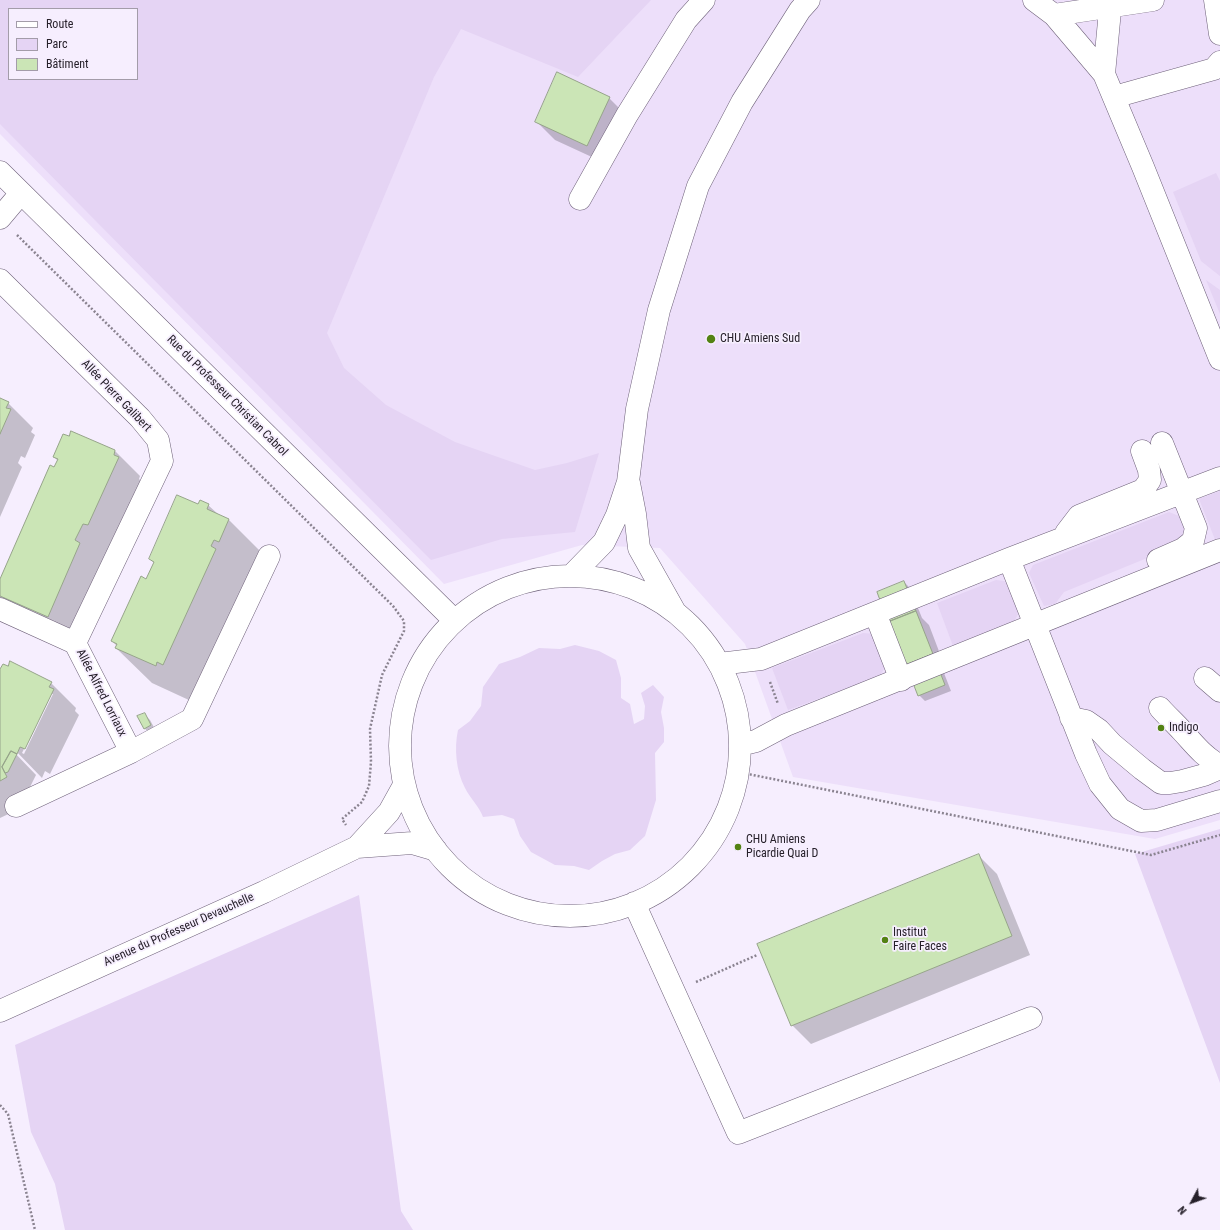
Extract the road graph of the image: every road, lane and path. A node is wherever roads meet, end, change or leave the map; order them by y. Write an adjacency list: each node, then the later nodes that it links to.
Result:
1 (704, 0): 14 (street)
2 (809, 0): 22 (street)
3 (1034, 0): 7 (street)
4 (1153, 0): 6 (street)
5 (1214, 0): 8 (street)
6 (1111, 3): 7 (street); 10 (street)
7 (1054, 15): 10 (street)
8 (1220, 34)
9 (1220, 62): 11 (street)
10 (1104, 74): 11 (street)
11 (1114, 97): 18 (street)
12 (0, 172): 13 (street, Rue du Professeur Christian Cabrol)
13 (22, 193): 15 (street); 33 (street, Rue du Professeur Christian Cabrol)
14 (580, 199)
15 (0, 218)
16 (15, 234): 50 (path)
17 (0, 280): 35 (street, Allée Pierre Galibert)
18 (1220, 359)
19 (1162, 443): 23 (street)
20 (1142, 451): 24 (street)
21 (1220, 478): 23 (street)
22 (628, 482): 28 (street); 30 (street)
23 (1182, 493): 24 (street); 32 (street)
24 (1061, 539): 27 (street)
25 (1220, 550): 32 (street)
26 (269, 556): 43 (street)
27 (1009, 559): 31 (street); 34 (street)
28 (572, 575): 30 (street); 33 (street)
29 (0, 609): 35 (street, Allée Alfred Lorriaux)
30 (675, 612): 37 (street)
31 (875, 613): 36 (street); 38 (street)
32 (1062, 615): 34 (street)
33 (454, 620): 46 (street)
34 (1035, 626): 38 (street); 40 (street)
35 (75, 643): 43 (street, Allée Alfred Lorriaux)
36 (761, 659): 37 (street); 41 (path)
37 (719, 664): 42 (street)
38 (901, 680): 41 (street)
39 (1160, 708): 44 (street)
40 (1071, 718): 44 (street); 47 (street)
41 (786, 725): 42 (street)
42 (740, 745): 45 (street)
43 (131, 752): 48 (street)
44 (1220, 767)
45 (738, 772): 49 (path); 52 (street)
46 (404, 785): 50 (street); 51 (street)
47 (1220, 801)
48 (16, 806)
49 (1220, 835)
50 (357, 847): 51 (street); 55 (street, Avenue du Professeur Devauchelle)
51 (436, 850): 52 (street)
52 (634, 903): 54 (street)
53 (757, 955): 54 (path)
54 (674, 992): 56 (street)
55 (0, 1011)
56 (1031, 1018)
57 (0, 1105): 58 (path)
58 (35, 1230)

